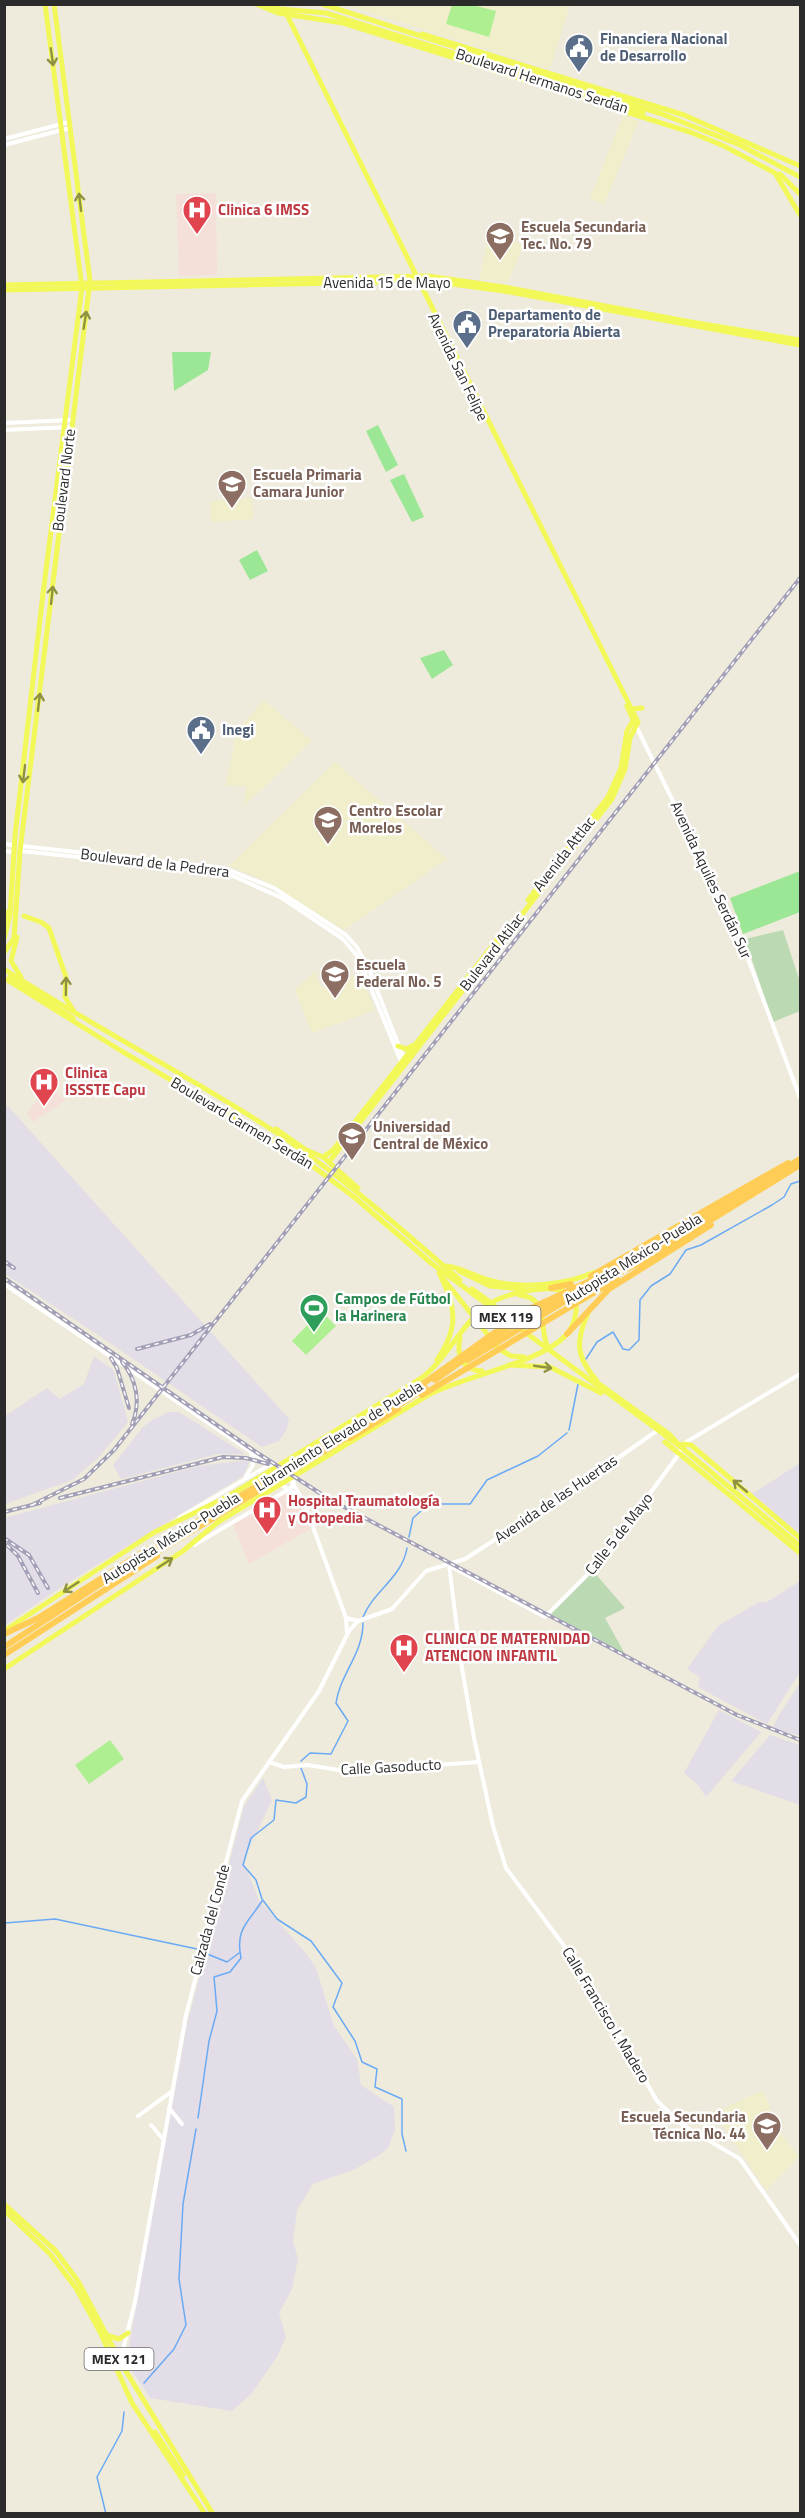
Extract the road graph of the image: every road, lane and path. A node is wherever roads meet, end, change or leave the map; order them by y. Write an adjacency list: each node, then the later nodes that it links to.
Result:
1 (45, 4): 24 (main road, Boulevard Norte, one-way to 24)
2 (54, 4): 23 (main road, Boulevard Norte)
3 (256, 4): 9 (main road)
4 (267, 4): 9 (main road, Boulevard Hermanos Serdán)
5 (312, 4): 8 (main road)
6 (322, 4): 17 (main road, Boulevard Hermanos Serdán)
7 (332, 4): 16 (main road)
8 (304, 10): 9 (main road, Boulevard Hermanos Serdán); 10 (main road, Boulevard Hermanos Serdán)
9 (283, 11): 11 (main road); 37 (main road, Avenida San Felipe)
10 (404, 37): 11 (main road); 12 (main road, Boulevard Hermanos Serdán)
11 (408, 44): 13 (main road)
12 (425, 44): 13 (main road); 14 (main road, Boulevard Hermanos Serdán)
13 (440, 54): 15 (main road)
14 (461, 55): 15 (main road); 17 (main road, Boulevard Hermanos Serdán)
15 (477, 65): 18 (main road)
16 (538, 70): 17 (main road); 19 (main road)
17 (520, 72): 18 (main road); 19 (main road, Boulevard Hermanos Serdán)
18 (509, 75): 19 (main road)
19 (576, 88): 20 (main road, Boulevard Hermanos Serdán); 20 (main road); 29 (main road)
20 (640, 104): 21 (main road, Boulevard Hermanos Serdán)
21 (658, 110): 22 (main road); 25 (main road, Boulevard Hermanos Serdán)
22 (694, 119): 25 (main road); 28 (main road)
23 (70, 125): 24 (street); 40 (main road, Boulevard Norte, one-way to 23)
24 (62, 127): 26 (street); 27 (street); 39 (main road, Boulevard Norte)
25 (708, 131): 31 (main road, Boulevard Hermanos Serdán)
26 (4, 139)
27 (4, 145)
28 (776, 155): 30 (main road); 31 (main road)
29 (766, 166): 33 (main road); 34 (main road)
30 (801, 166)
31 (788, 171): 32 (main road, Boulevard Hermanos Serdán)
32 (801, 177)
33 (787, 180): 34 (main road); 35 (main road)
34 (788, 190): 36 (main road)
35 (801, 194)
36 (801, 214)
37 (416, 278): 38 (main road, Avenida 15 de Mayo); 40 (main road, Avenida 15 de Mayo); 44 (main road, Avenida 15 de Mayo); 53 (main road, Avenida San Felipe); 54 (main road, Avenida San Felipe)
38 (432, 281): 42 (main road); 44 (main road, Avenida 15 de Mayo)
39 (82, 284): 40 (main road, Avenida 15 de Mayo); 41 (main road, Avenida 15 de Mayo); 43 (main road, Avenida 15 de Mayo); 47 (main road, Boulevard Norte)
40 (90, 284): 47 (main road, Boulevard Norte, one-way to 40)
41 (4, 285)
42 (427, 289)
43 (4, 290)
44 (772, 338): 45 (main road, Avenida 15 de Mayo); 46 (main road, Avenida 15 de Mayo)
45 (801, 340)
46 (801, 345)
47 (68, 419): 48 (street); 49 (main road, Boulevard Norte); 50 (main road, Boulevard Norte)
48 (7, 423): 51 (street)
49 (64, 427): 50 (street); 51 (street); 55 (main road, Boulevard Norte, one-way to 55)
50 (71, 427): 58 (main road, Boulevard Norte, one-way to 50)
51 (7, 430)
52 (642, 708): 53 (main road)
53 (632, 709): 54 (main road, Avenida San Felipe)
54 (636, 721): 60 (main road, Bulevard Atilac); 60 (main road, Avenida Attlac); 76 (street, Avenida Aquiles Serdán Sur)
55 (15, 836): 57 (main road); 62 (main road, Boulevard Norte)
56 (4, 844): 57 (street)
57 (12, 848): 59 (street); 62 (main road)
58 (22, 848): 64 (main road, Boulevard Norte); 67 (main road); 73 (street, Boulevard de la Pedrera); 74 (street, Boulevard de la Pedrera)
59 (4, 850)
60 (544, 882): 72 (main road, Avenida Attlac); 74 (main road, Bulevard Atilac)
61 (24, 916): 68 (main road, one-way to 61)
62 (8, 924): 63 (main road, Boulevard Norte)
63 (4, 939)
64 (4, 953)
65 (4, 970): 67 (main road, Boulevard Carmen Serdán); 69 (main road)
66 (4, 978): 69 (main road, Boulevard Carmen Serdán)
67 (24, 981): 68 (main road, Boulevard Carmen Serdán)
68 (76, 1014): 70 (main road, Boulevard Carmen Serdán)
69 (77, 1024): 71 (main road, Boulevard Carmen Serdán)
70 (106, 1032): 71 (main road); 75 (main road, Boulevard Carmen Serdán)
71 (102, 1038): 77 (main road, Boulevard Carmen Serdán)
72 (416, 1044): 73 (main road); 74 (main road, Avenida Attlac)
73 (398, 1046): 74 (street, Boulevard de la Pedrera)
74 (404, 1062): 80 (main road, Bulevard Atilac); 82 (main road, Bulevard Atilac)
75 (211, 1094): 77 (main road); 78 (main road, Boulevard Carmen Serdán)
76 (801, 1098)
77 (212, 1103): 85 (main road, Boulevard Carmen Serdán)
78 (264, 1125): 79 (main road); 85 (main road, Boulevard Carmen Serdán)
79 (306, 1150): 80 (main road); 82 (main road)
80 (323, 1156): 82 (main road)
81 (801, 1157): 83 (highway, Autopista México-Puebla); 127 (highway, Libramiento Elevado de Puebla)
82 (329, 1162): 87 (main road)
83 (788, 1163): 90 (highway); 97 (highway, Autopista México-Puebla)
84 (801, 1166): 86 (highway, Autopista México-Puebla); 133 (highway, Libramiento Elevado de Puebla)
85 (356, 1195): 87 (main road); 88 (main road)
86 (748, 1199): 97 (highway, Autopista México-Puebla); 98 (highway)
87 (404, 1229): 89 (main road)
88 (434, 1265): 92 (main road); 109 (main road, MEX 119)
89 (445, 1266): 91 (main road); 101 (main road, MEX 119)
90 (605, 1268): 91 (main road); 94 (highway)
91 (458, 1269): 95 (main road)
92 (440, 1273): 102 (main road); 107 (main road)
93 (4, 1284): 114 (street)
94 (551, 1288): 95 (main road); 100 (main road)
95 (537, 1289): 96 (main road)
96 (512, 1295): 99 (main road); 101 (main road)
97 (578, 1297): 104 (highway, Autopista México-Puebla)
98 (591, 1306): 100 (highway); 108 (main road)
99 (463, 1330): 105 (main road); 107 (main road)
100 (567, 1335): 101 (main road)
101 (547, 1348): 102 (main road); 108 (main road, MEX 119)
102 (531, 1356): 103 (main road)
103 (507, 1365): 105 (main road); 109 (main road, one-way to 109)
104 (459, 1369): 110 (highway, Autopista México-Puebla); 111 (highway, Autopista México-Puebla)
105 (486, 1371): 111 (main road)
106 (801, 1374): 113 (street)
107 (426, 1375): 110 (main road)
108 (602, 1386): 112 (main road, MEX 119)
109 (610, 1397): 112 (main road, MEX 119)
110 (388, 1403): 119 (highway, Autopista México-Puebla)
111 (387, 1418): 121 (highway, Autopista México-Puebla)
112 (658, 1429): 113 (main road, MEX 119); 115 (main road); 132 (street, Avenida de las Huertas)
113 (682, 1445): 115 (street, Calle 5 de Mayo); 118 (main road); 120 (main road, MEX 119)
114 (250, 1452): 116 (street); 122 (street)
115 (679, 1454): 120 (main road); 132 (street, Calle 5 de Mayo)
116 (258, 1457): 117 (street); 119 (street)
117 (271, 1464): 119 (street); 121 (street)
118 (717, 1466): 120 (main road); 128 (main road, one-way to 118)
119 (267, 1472): 122 (street); 124 (street); 126 (main road); 138 (highway, Autopista México-Puebla)
120 (713, 1476): 129 (main road, MEX 119); 131 (main road)
121 (294, 1477): 123 (highway, Autopista México-Puebla); 124 (street); 125 (street)
122 (244, 1480): 126 (street)
123 (278, 1484): 130 (main road); 138 (highway, Autopista México-Puebla)
124 (286, 1490): 125 (street); 130 (street)
125 (304, 1502): 134 (street)
126 (173, 1521): 136 (main road, one-way to 136)
127 (180, 1532): 136 (highway); 138 (highway, Libramiento Elevado de Puebla)
128 (801, 1538)
129 (801, 1546)
130 (183, 1551): 139 (main road, one-way to 130)
131 (801, 1553)
132 (449, 1565): 135 (street); 141 (street, Calle Francisco I. Madero)
133 (132, 1568): 138 (highway, Libramiento Elevado de Puebla); 138 (highway)
134 (346, 1618): 135 (street); 137 (street)
135 (358, 1621): 137 (street, Calzada del Conde)
136 (4, 1633)
137 (347, 1635): 140 (street, Calzada del Conde)
138 (4, 1651)
139 (4, 1670)
140 (269, 1762): 141 (street, Calle Gasoducto); 142 (street, Calzada del Conde)
141 (479, 1762): 151 (street, Calle Francisco I. Madero)
142 (172, 2092): 143 (street, Calzada del Conde); 144 (street)
143 (169, 2108): 145 (street); 147 (street, Calzada del Conde)
144 (138, 2116)
145 (182, 2124)
146 (151, 2125): 147 (street)
147 (163, 2139): 152 (street, Calzada del Conde)
148 (4, 2199): 150 (main road)
149 (4, 2204): 150 (main road, MEX 121)
150 (12, 2215): 153 (main road, MEX 121); 156 (main road, MEX 121)
151 (801, 2245)
152 (128, 2332): 153 (main road); 154 (street, Calzada del Conde)
153 (108, 2335): 154 (main road, MEX 121)
154 (120, 2361): 155 (main road, MEX 121)
155 (143, 2398): 156 (main road); 157 (main road, MEX 121)
156 (132, 2403): 158 (main road, MEX 121)
157 (149, 2407): 158 (main road); 160 (main road, MEX 121)
158 (139, 2414): 159 (main road); 162 (main road, MEX 121)
159 (177, 2464): 160 (main road); 161 (main road)
160 (184, 2468): 161 (main road, MEX 121)
161 (192, 2481): 163 (main road, MEX 121)
162 (205, 2514)
163 (213, 2514)

